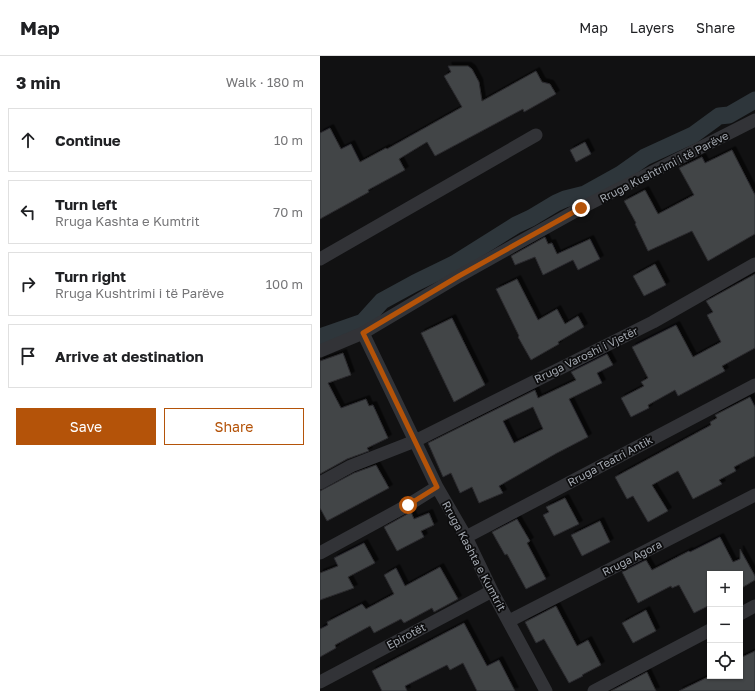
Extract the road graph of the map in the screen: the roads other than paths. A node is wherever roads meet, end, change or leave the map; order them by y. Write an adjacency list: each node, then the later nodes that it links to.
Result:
1 (755, 120): 5 (street, Rruga Kushtrimi i të Parëve)
2 (536, 135): 3 (street)
3 (320, 259)
4 (755, 264): 8 (street, Rruga Varoshi i Vjetër)
5 (363, 333): 6 (street, Rruga Kushtrimi i të Parëve); 8 (street, Rruga Kashta e Kumtrit)
6 (320, 351)
7 (755, 385): 12 (street, Rruga Teatri Antik)
8 (415, 441): 9 (street, Rruga Varoshi i Vjetër); 10 (street, Rruga Kashta e Kumtrit)
9 (320, 483)
10 (437, 487): 12 (street, Rruga Kashta e Kumtrit); 13 (street)
11 (755, 494): 17 (street, Rruga Agora)
12 (466, 537): 14 (street, Rruga Kashta e Kumtrit)
13 (320, 553)
14 (492, 590): 17 (street, Rruga Kashta e Kumtrit); 19 (street, Epirotët)
15 (755, 606): 16 (street)
16 (743, 612)
17 (509, 621): 20 (street, Rruga Kashta e Kumtrit)
18 (707, 632): 21 (street)
19 (320, 682)
20 (546, 691)
21 (594, 691)

